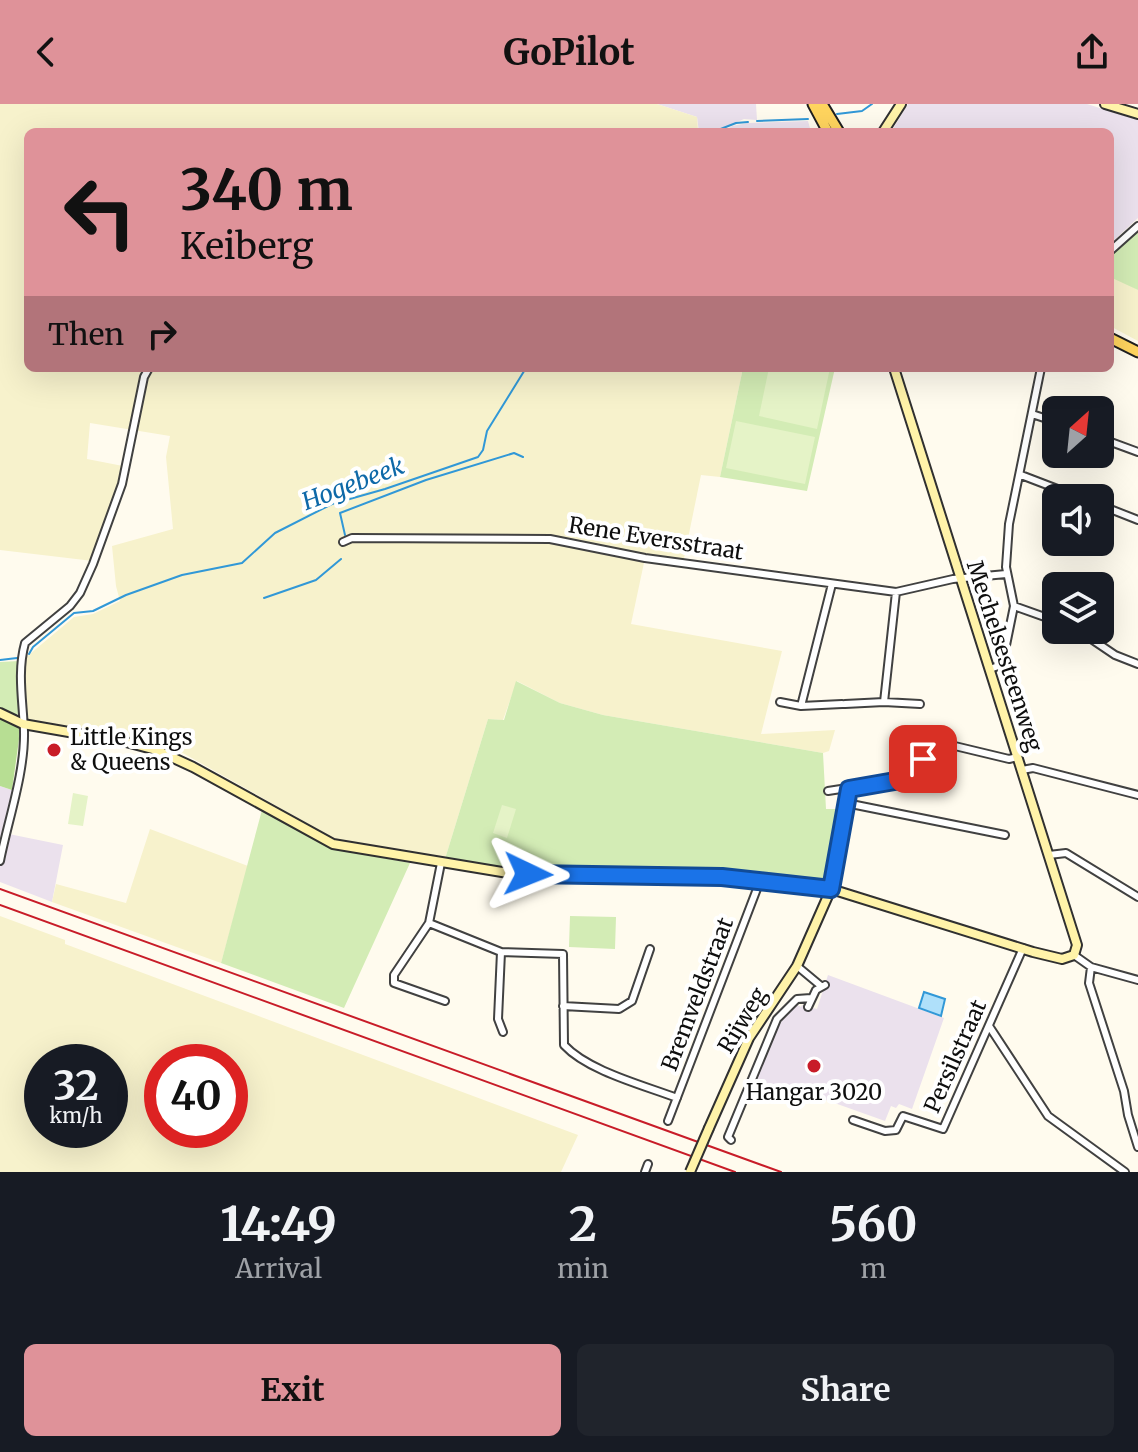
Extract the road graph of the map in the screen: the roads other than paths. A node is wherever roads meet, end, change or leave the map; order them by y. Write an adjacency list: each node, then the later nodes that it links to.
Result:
1 (814, 104): 6 (main road)
2 (822, 104): 7 (main road)
3 (901, 104): 8 (street)
4 (1105, 104): 5 (street)
5 (1138, 114)
6 (828, 128)
7 (837, 128)
8 (883, 128)
9 (1138, 226): 10 (street)
10 (1114, 247)
11 (1114, 342): 12 (main road)
12 (1138, 354)
13 (147, 372): 39 (street)
14 (895, 372): 26 (street, Mechelsesteenweg)
15 (1040, 372): 16 (street)
16 (1032, 414): 17 (street); 20 (street)
17 (1042, 417)
18 (1114, 443): 19 (street)
19 (1138, 452)
20 (1021, 475): 21 (street); 25 (street)
21 (1044, 484)
22 (1114, 511): 23 (street)
23 (1138, 520)
24 (343, 542): 27 (street, Rene Eversstraat)
25 (1006, 574): 26 (street, Rene Eversstraat); 29 (street)
26 (962, 579): 28 (street, Rene Eversstraat); 33 (street, Mechelsesteenweg)
27 (832, 584): 28 (street, Rene Eversstraat); 37 (street)
28 (896, 592): 35 (street)
29 (1014, 606): 30 (street); 33 (street)
30 (1042, 616)
31 (1099, 644): 32 (street)
32 (1138, 664)
33 (990, 669): 40 (street, Mechelsesteenweg)
34 (780, 702): 37 (street)
35 (884, 702): 36 (street); 37 (street)
36 (920, 704)
37 (801, 706)
38 (0, 713): 39 (street)
39 (23, 724): 46 (street); 50 (street)
40 (1018, 757): 41 (street, Mechelsesteenweg); 42 (street)
41 (1022, 770): 44 (street); 48 (street, Mechelsesteenweg)
42 (849, 789): 43 (street); 45 (street)
43 (828, 791)
44 (1138, 795)
45 (846, 803): 47 (street); 52 (street)
46 (3, 833): 49 (street)
47 (1005, 835)
48 (1049, 855): 53 (street); 58 (street, Mechelsesteenweg)
49 (0, 861)
50 (441, 863): 51 (street); 54 (street)
51 (760, 881): 52 (street); 68 (street, Bremveldstraat)
52 (831, 889): 55 (street); 59 (street, Rijweg)
53 (1138, 897)
54 (429, 923): 57 (street); 63 (street)
55 (1023, 948): 58 (street); 66 (street, Persilstraat)
56 (650, 949): 64 (street)
57 (501, 952): 64 (street); 67 (street)
58 (1074, 955): 60 (street)
59 (797, 966): 62 (street); 75 (street, Rijweg, bridge)
60 (1091, 967): 61 (street); 72 (street)
61 (1138, 980)
62 (811, 998): 65 (street); 71 (street)
63 (445, 1001)
64 (563, 1006): 68 (street)
65 (808, 1007)
66 (989, 1026): 69 (street, Persilstraat); 76 (street)
67 (503, 1032)
68 (677, 1098): 70 (street, Bremveldstraat)
69 (853, 1120)
70 (668, 1121)
71 (731, 1140)
72 (1138, 1147)
73 (648, 1164): 74 (street)
74 (645, 1172)
75 (690, 1172)
76 (1125, 1172)

